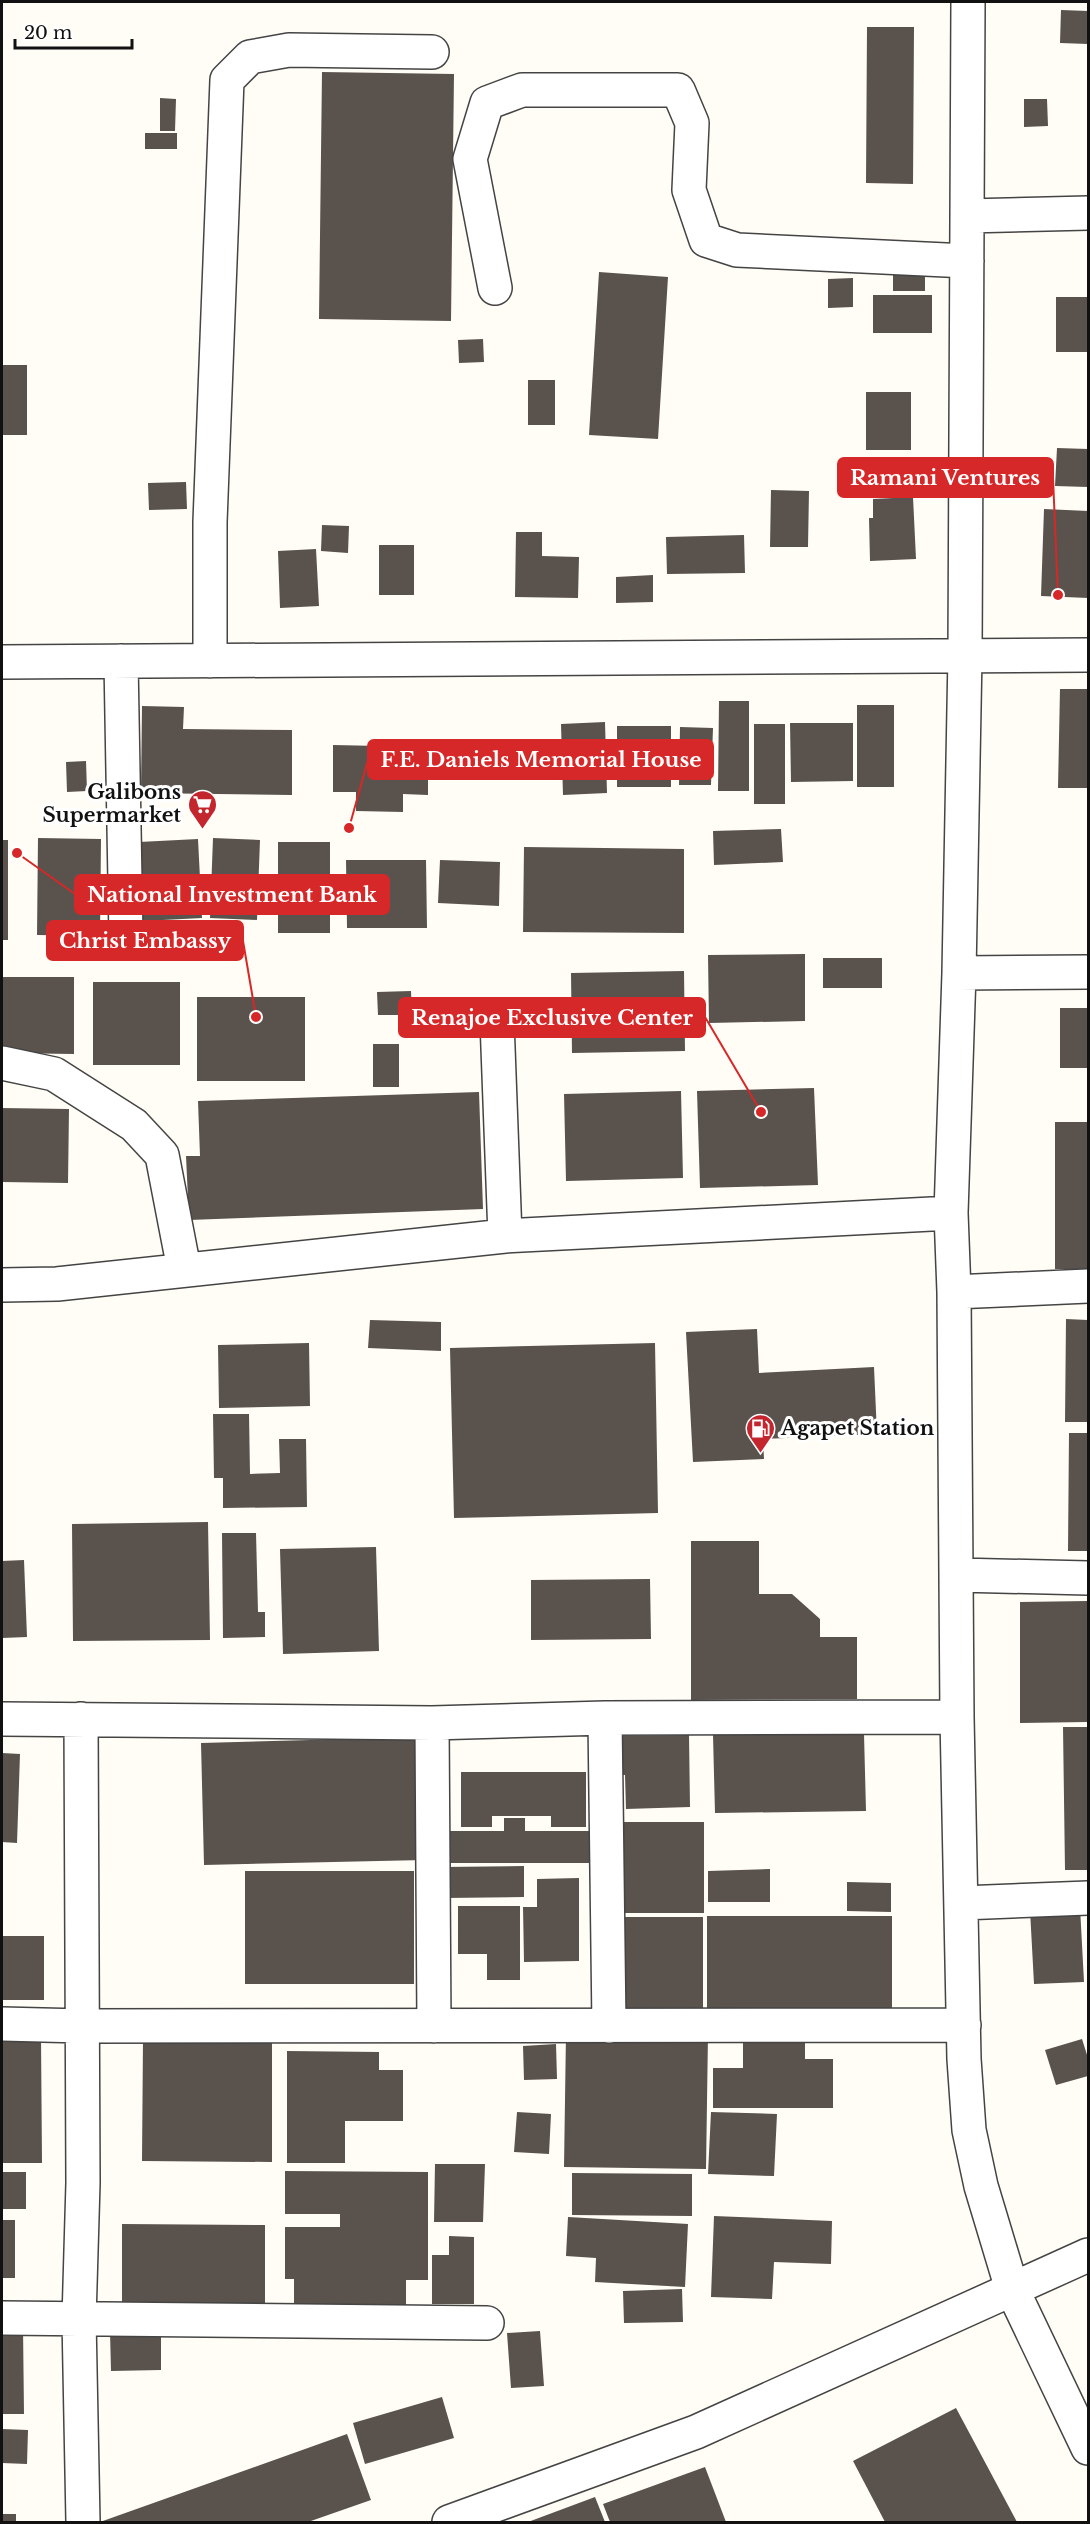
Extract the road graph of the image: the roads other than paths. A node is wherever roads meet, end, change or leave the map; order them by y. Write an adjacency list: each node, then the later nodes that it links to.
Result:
1 (968, 2): 4 (street)
2 (432, 52): 10 (street)
3 (1089, 213): 4 (street)
4 (967, 216): 5 (street)
5 (967, 261): 6 (street); 7 (street)
6 (495, 288)
7 (965, 655): 8 (street); 10 (street); 14 (street)
8 (1089, 655)
9 (121, 661): 10 (street); 11 (street); 12 (street)
10 (210, 661)
11 (2, 662)
12 (126, 939)
13 (1089, 972): 14 (street)
14 (959, 973): 17 (street)
15 (497, 1021): 18 (street)
16 (2, 1063): 19 (street)
17 (951, 1213): 18 (street); 22 (street)
18 (505, 1236): 19 (street)
19 (184, 1269): 20 (street)
20 (2, 1285)
21 (1089, 1286): 22 (street)
22 (954, 1292): 23 (street)
23 (958, 1575): 24 (street); 25 (street)
24 (1089, 1578)
25 (957, 1717): 26 (street); 31 (street)
26 (605, 1718): 29 (street); 36 (street)
27 (2, 1719): 28 (street)
28 (81, 1719): 29 (street); 34 (street)
29 (432, 1723): 35 (street)
30 (1089, 1898): 31 (street)
31 (962, 1903): 33 (street)
32 (2, 2024): 34 (street)
33 (964, 2025): 36 (street); 38 (street)
34 (83, 2026): 35 (street); 40 (street)
35 (434, 2026): 36 (street)
36 (609, 2026)
37 (1089, 2255): 38 (street)
38 (1012, 2289): 42 (street); 44 (street)
39 (2, 2318): 40 (street)
40 (79, 2319): 41 (street); 43 (street)
41 (487, 2323)
42 (1089, 2448)
43 (83, 2523)
44 (449, 2523)

